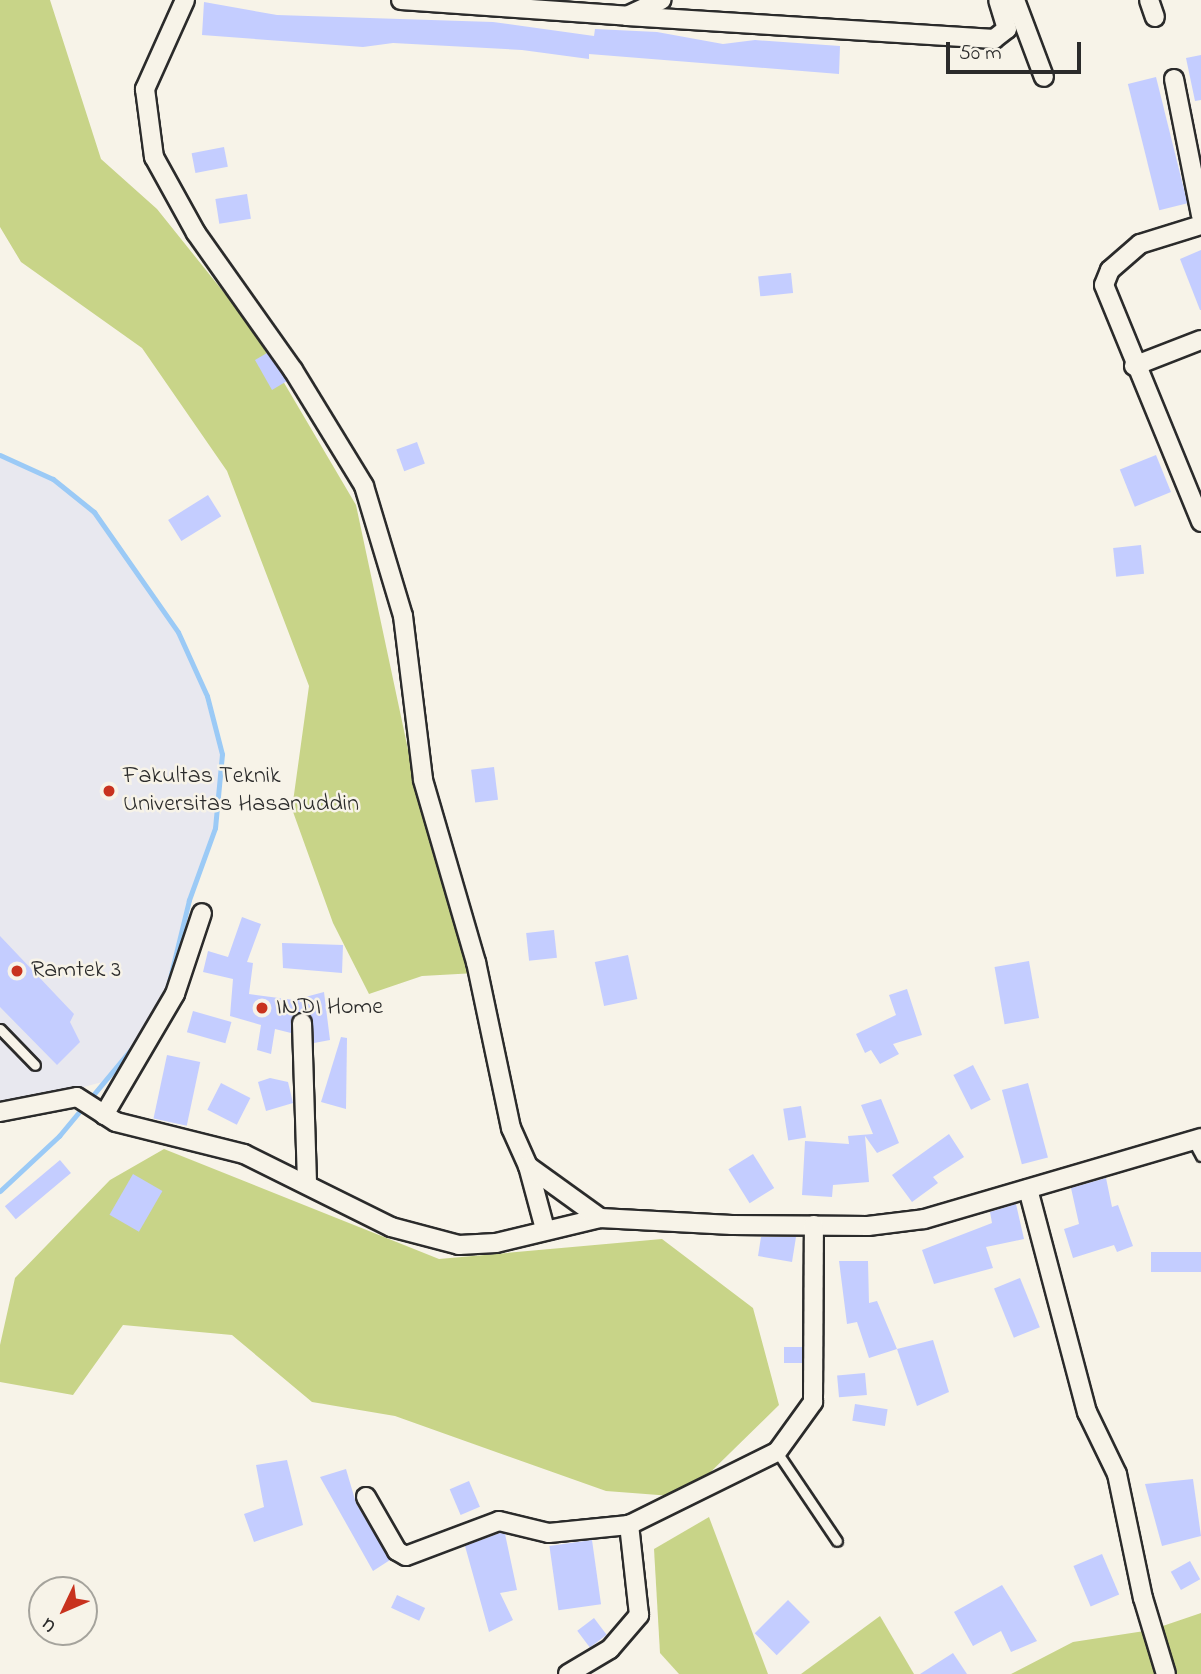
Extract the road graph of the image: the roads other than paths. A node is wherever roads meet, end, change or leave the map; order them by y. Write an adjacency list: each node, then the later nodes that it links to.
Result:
1 (185, 0): 22 (street)
2 (401, 0): 6 (street)
3 (662, 0): 7 (street)
4 (998, 0): 7 (street)
5 (1015, 0): 8 (street)
6 (591, 7): 7 (street)
7 (627, 16)
8 (1044, 77)
9 (1174, 79): 10 (street)
10 (1201, 215)
11 (1201, 225): 13 (street)
12 (1201, 340): 13 (street)
13 (1134, 366): 14 (street)
14 (1201, 522)
15 (202, 913): 19 (street)
16 (302, 1023): 23 (street)
17 (0, 1029): 18 (lane)
18 (35, 1065)
19 (94, 1108): 20 (street); 23 (street)
20 (0, 1112)
21 (1198, 1145): 24 (street)
22 (528, 1166): 25 (street); 27 (street)
23 (307, 1184): 27 (street)
24 (1028, 1189): 26 (street); 33 (street)
25 (600, 1218): 26 (street); 27 (street)
26 (814, 1225): 28 (street)
27 (545, 1229)
28 (777, 1452): 30 (street); 31 (lane)
29 (366, 1497): 30 (street)
30 (629, 1525): 32 (street)
31 (837, 1541)
32 (568, 1674)
33 (1166, 1674)

